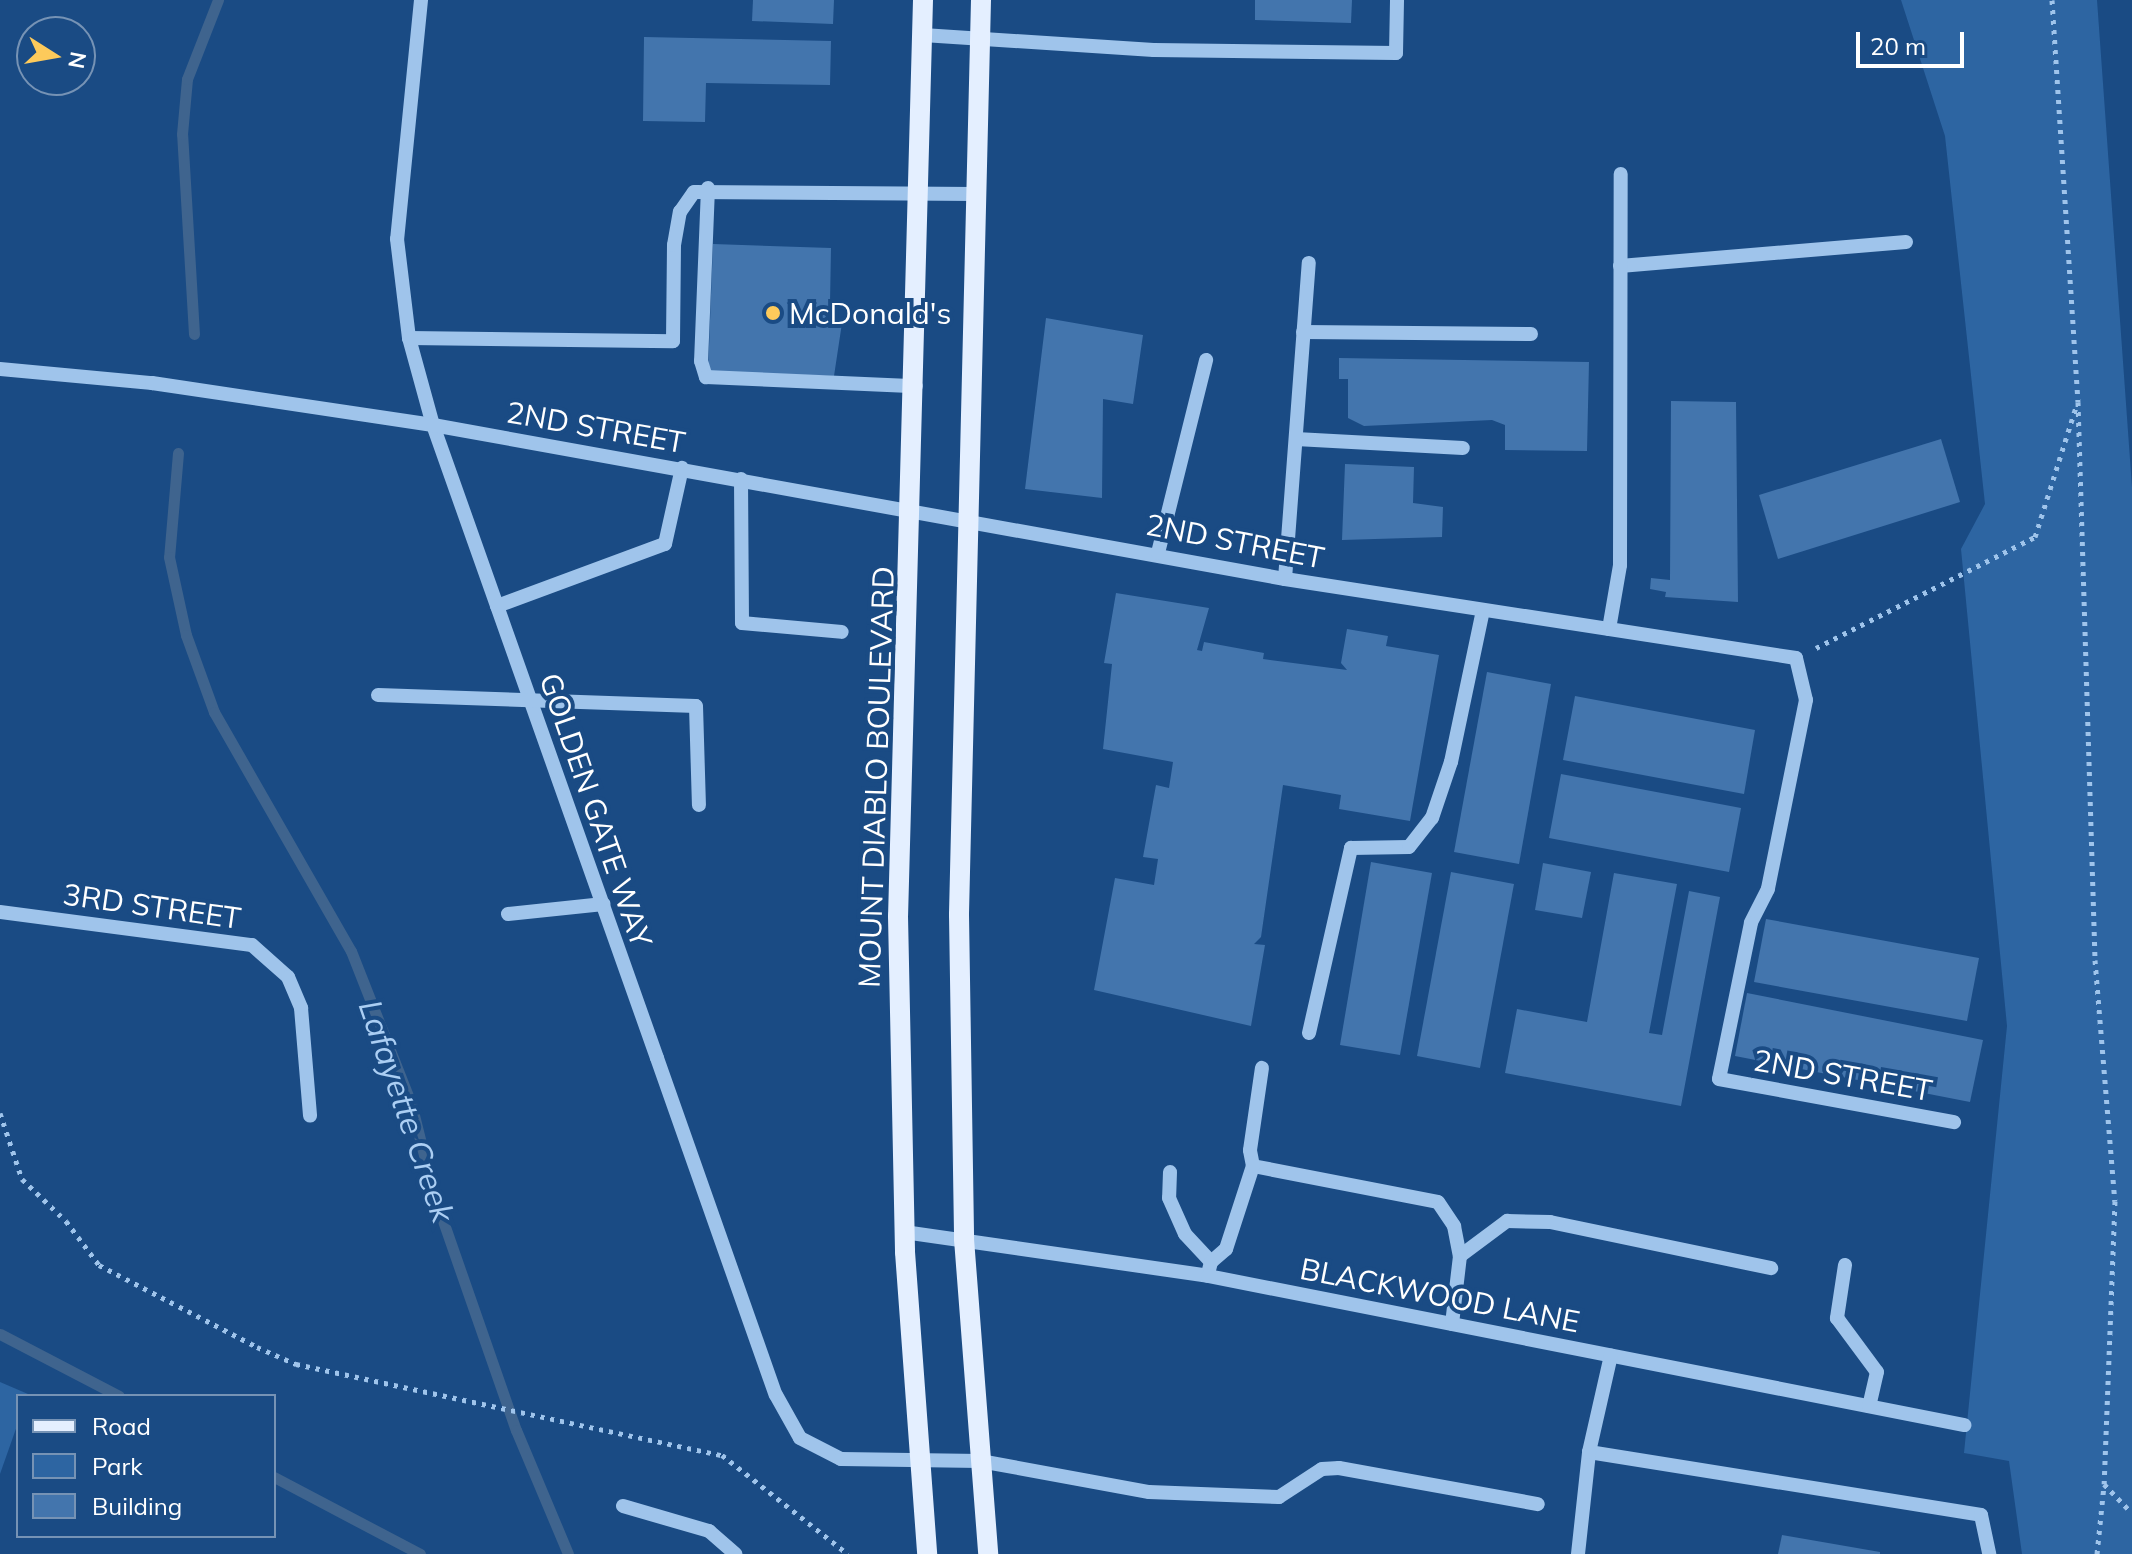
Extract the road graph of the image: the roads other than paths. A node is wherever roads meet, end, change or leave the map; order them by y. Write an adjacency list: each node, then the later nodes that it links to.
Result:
1 (421, 0): 16 (street, GOLDEN GATE WAY)
2 (923, 0): 5 (main road, MOUNT DIABLO BOULEVARD)
3 (981, 0): 6 (main road)
4 (1397, 0): 6 (street)
5 (923, 35): 6 (street); 10 (main road, MOUNT DIABLO BOULEVARD)
6 (979, 39): 9 (main road)
7 (1621, 174): 13 (street)
8 (708, 188): 10 (street); 16 (street); 19 (street)
9 (975, 194): 10 (street); 26 (main road)
10 (921, 195): 19 (main road, MOUNT DIABLO BOULEVARD)
11 (1906, 242): 13 (street)
12 (1309, 263): 14 (street)
13 (1620, 266): 31 (street)
14 (1303, 332): 15 (street); 21 (street)
15 (1531, 334)
16 (409, 338): 20 (street, GOLDEN GATE WAY)
17 (1206, 360): 27 (street)
18 (0, 369): 20 (street, 2ND STREET)
19 (916, 386): 25 (main road, MOUNT DIABLO BOULEVARD)
20 (433, 425): 23 (street, 2ND STREET); 29 (street, GOLDEN GATE WAY)
21 (1296, 439): 22 (street); 28 (street)
22 (1463, 448)
23 (682, 468): 24 (street, 2ND STREET); 29 (street)
24 (741, 479): 25 (street, 2ND STREET); 32 (street)
25 (913, 509): 26 (street, 2ND STREET); 45 (main road, MOUNT DIABLO BOULEVARD)
26 (968, 519): 27 (street, 2ND STREET); 46 (main road)
27 (1158, 553): 28 (street, 2ND STREET)
28 (1285, 579): 30 (street, 2ND STREET)
29 (497, 606): 34 (street, GOLDEN GATE WAY)
30 (1483, 610): 31 (street, 2ND STREET); 39 (street)
31 (1609, 629): 42 (street, 2ND STREET)
32 (842, 632)
33 (378, 695): 34 (street)
34 (529, 698): 35 (street); 36 (street, GOLDEN GATE WAY)
35 (699, 805)
36 (603, 904): 38 (street); 56 (street, GOLDEN GATE WAY)
37 (0, 912): 41 (street, 3RD STREET)
38 (508, 914)
39 (1309, 1033)
40 (1262, 1068): 43 (street)
41 (310, 1116)
42 (1954, 1122)
43 (1253, 1166): 47 (street); 50 (street)
44 (1170, 1172): 50 (street)
45 (904, 1232): 46 (street, BLACKWOOD LANE); 56 (main road, MOUNT DIABLO BOULEVARD)
46 (964, 1239): 50 (street, BLACKWOOD LANE); 57 (main road)
47 (1460, 1256): 49 (street); 51 (street)
48 (1845, 1265): 53 (street)
49 (1771, 1268)
50 (1209, 1269): 51 (street, BLACKWOOD LANE)
51 (1452, 1324): 52 (street, BLACKWOOD LANE)
52 (1611, 1355): 53 (street, BLACKWOOD LANE); 55 (street)
53 (1869, 1406): 54 (street, BLACKWOOD LANE)
54 (1964, 1425)
55 (1589, 1452): 63 (street); 64 (street)
56 (916, 1461): 57 (street, GOLDEN GATE WAY); 61 (main road, MOUNT DIABLO BOULEVARD)
57 (980, 1461): 58 (street, GOLDEN GATE WAY); 62 (main road)
58 (1538, 1504)
59 (623, 1506): 60 (street)
60 (735, 1554)
61 (927, 1554)
62 (988, 1554)
63 (1578, 1554)
64 (1989, 1554)

